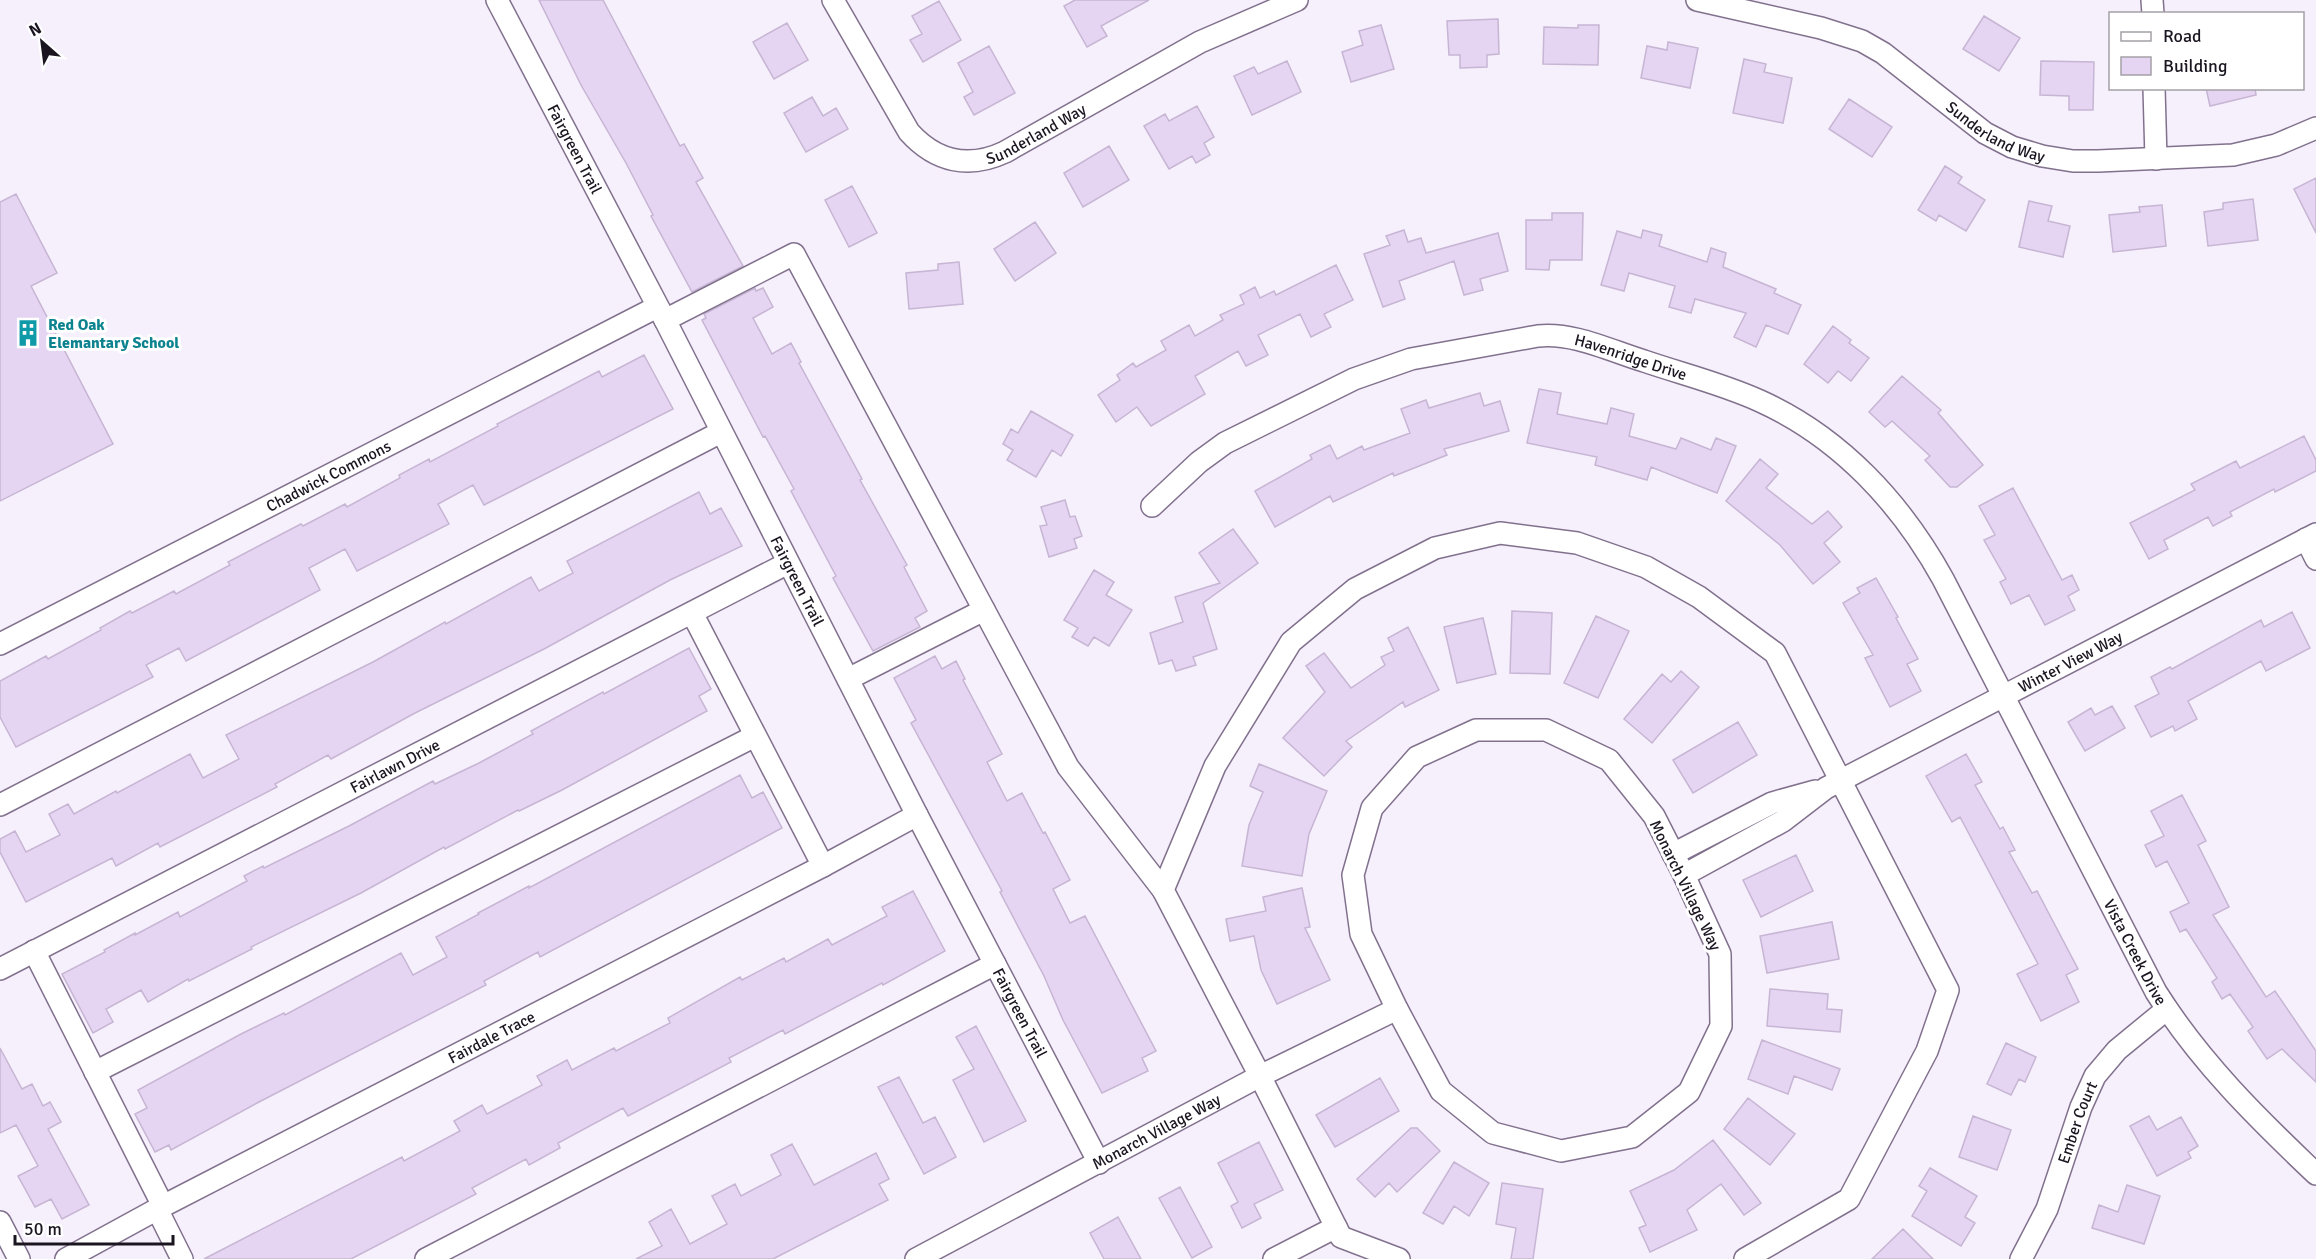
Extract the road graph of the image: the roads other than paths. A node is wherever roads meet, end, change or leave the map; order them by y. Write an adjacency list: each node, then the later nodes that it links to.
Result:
1 (496, 0): 8 (street, Fairgreen Trail)
2 (834, 0): 3 (street, Sunderland Way)
3 (1297, 0)
4 (1697, 0): 7 (street, Sunderland Way)
5 (2154, 90): 7 (street)
6 (2316, 128): 7 (street, Sunderland Way)
7 (2156, 159)
8 (661, 314): 9 (street, Fairgreen Trail); 14 (street, Chadwick Commons); 16 (street, Chadwick Commons)
9 (722, 432): 13 (street, Fairgreen Trail); 21 (street)
10 (1152, 506): 18 (street, Havenridge Drive)
11 (2311, 536): 12 (street); 18 (street, Winter View Way)
12 (2316, 559)
13 (788, 563): 15 (street, Fairlawn Drive); 17 (street, Fairgreen Trail)
14 (984, 610): 17 (street); 26 (street)
15 (692, 613): 19 (street); 27 (street, Fairlawn Drive)
16 (0, 645)
17 (848, 679): 22 (street, Fairgreen Trail)
18 (2003, 696): 20 (street, Winter View Way); 31 (street, Vista Creek Drive)
19 (755, 736): 24 (street); 32 (street)
20 (1833, 784): 23 (street, Winter View Way); 25 (street, Winter View Way); 26 (street); 46 (street)
21 (0, 805)
22 (917, 815): 24 (street, Fairdale Trace); 28 (street, Fairgreen Trail)
23 (1673, 854): 25 (street, Monarch Village Way); 30 (street, Monarch Village Way)
24 (823, 866): 36 (street, Fairdale Trace)
25 (1684, 874): 30 (street, Monarch Village Way)
26 (1163, 890): 33 (street)
27 (34, 951): 29 (street, Fairlawn Drive); 32 (street)
28 (996, 964): 34 (street, Fairgreen Trail); 42 (street)
29 (0, 969)
30 (1397, 1009): 33 (street, Monarch Village Way)
31 (2167, 1010): 35 (street, Vista Creek Drive); 47 (street, Ember Court)
32 (95, 1072): 36 (street)
33 (1260, 1076): 34 (street, Monarch Village Way); 38 (street)
34 (1099, 1163): 43 (street, Monarch Village Way)
35 (2316, 1174)
36 (160, 1208): 40 (street, Fairdale Trace); 41 (street)
37 (0, 1222): 39 (street)
38 (1336, 1227): 44 (street); 45 (street)
39 (20, 1259)
40 (66, 1259)
41 (182, 1259)
42 (426, 1259)
43 (916, 1259)
44 (1274, 1259)
45 (1399, 1259)
46 (1745, 1259)
47 (2021, 1259)

